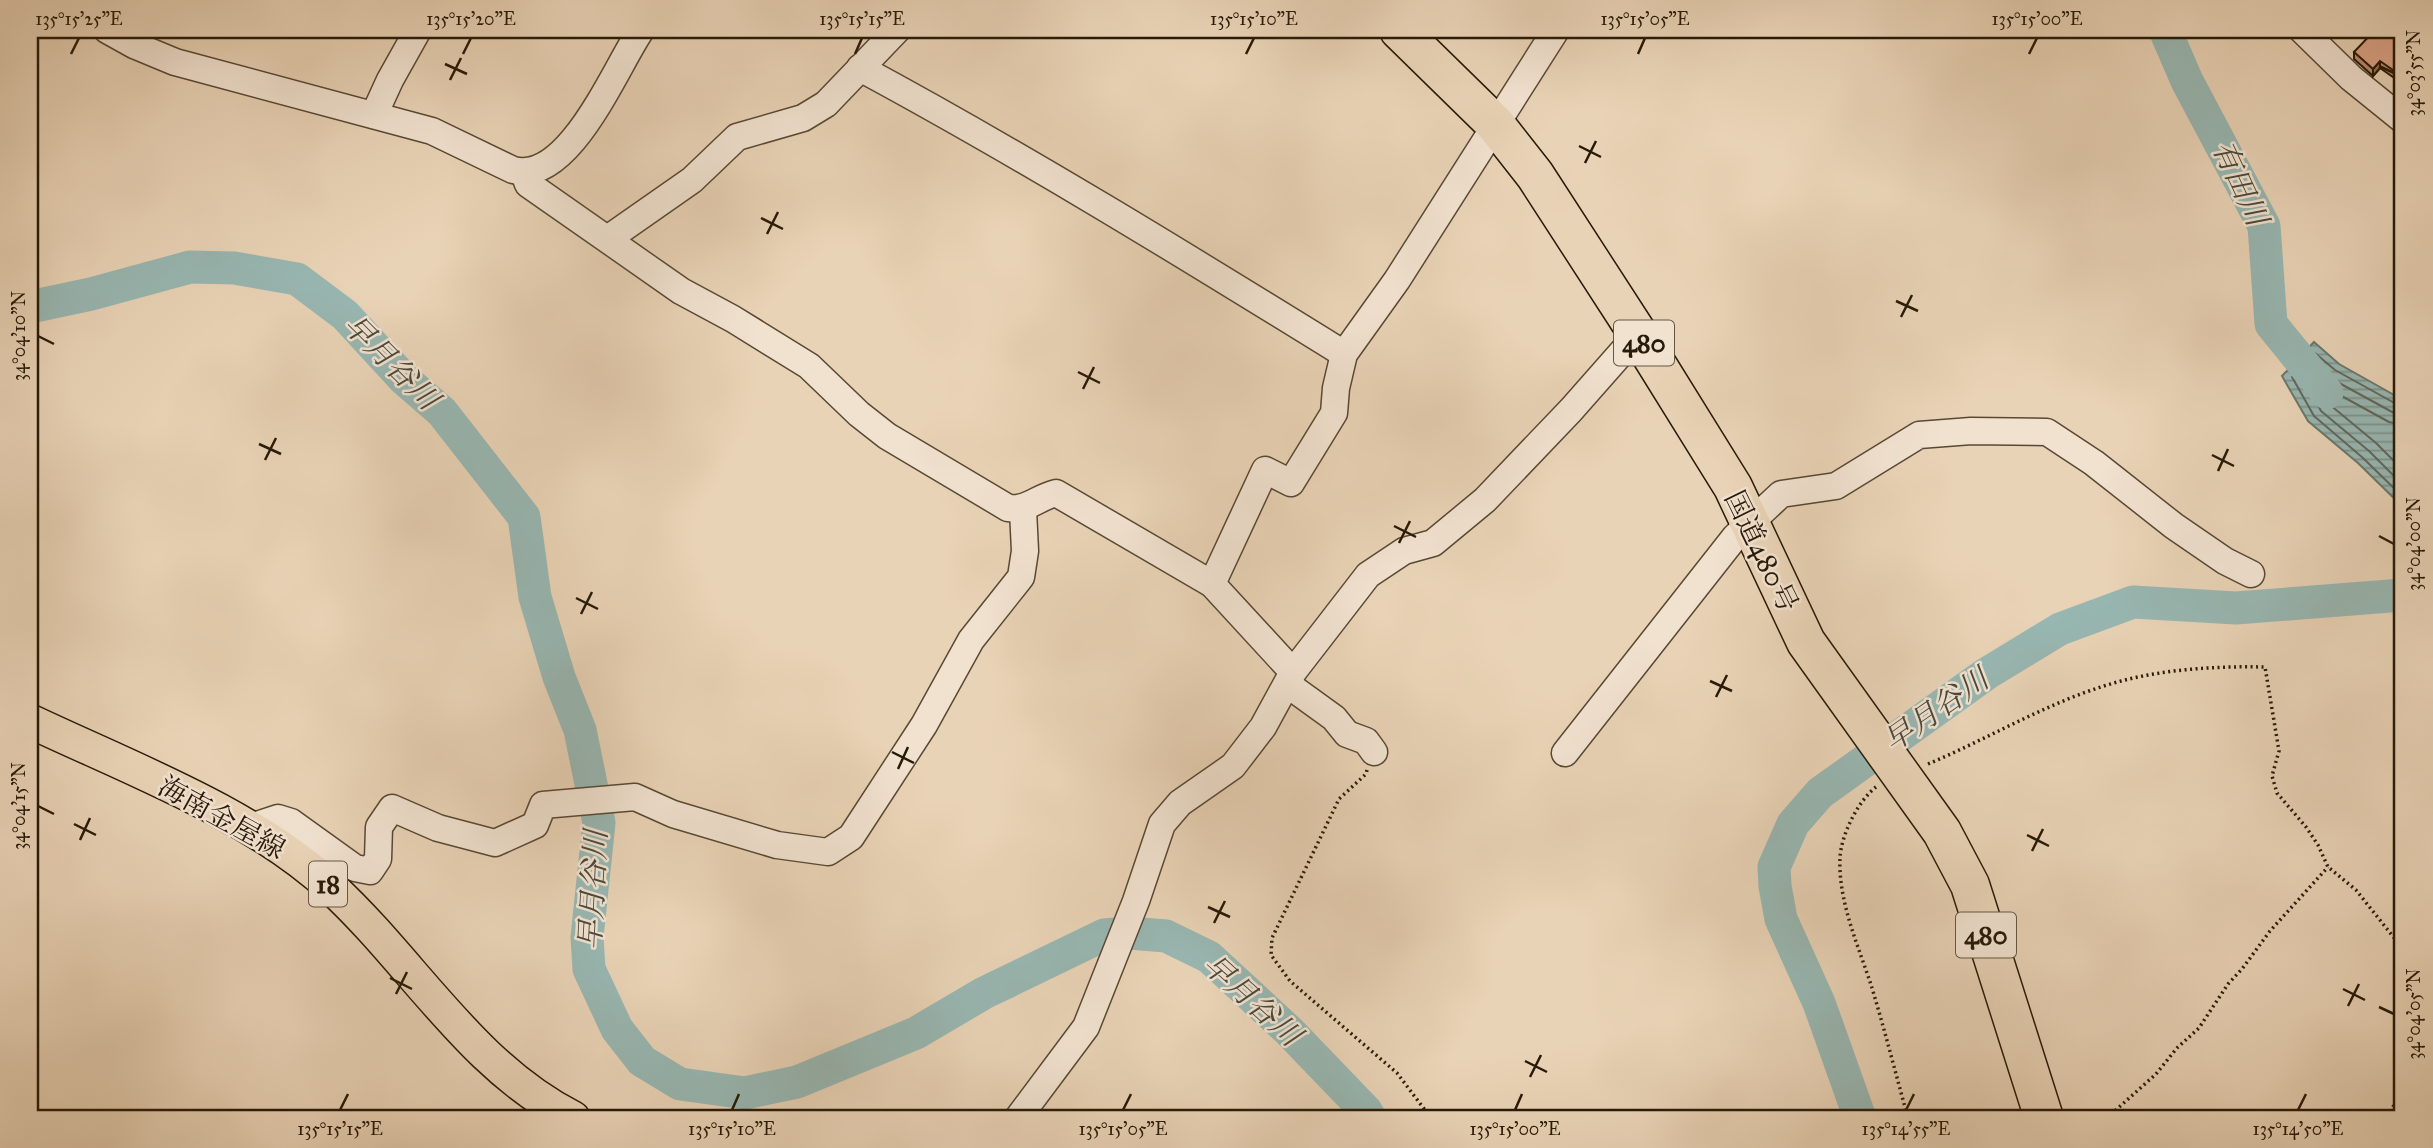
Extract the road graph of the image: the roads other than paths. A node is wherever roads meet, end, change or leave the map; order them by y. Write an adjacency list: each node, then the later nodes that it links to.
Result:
1 (107, 30): 9 (street)
2 (418, 30): 9 (street)
3 (641, 30): 12 (street)
4 (897, 30): 8 (street)
5 (1399, 30): 11 (highway, 国道480号 / 480)
6 (1556, 30): 11 (street)
7 (2302, 30): 10 (street)
8 (860, 68): 13 (street); 15 (street)
9 (374, 115): 12 (street)
10 (2403, 120)
11 (1495, 124): 14 (highway, 国道480号 / 480); 15 (street)
12 (524, 173): 13 (street)
13 (608, 238): 16 (street)
14 (1638, 334): 17 (highway, 国道480号 / 480); 20 (street)
15 (1344, 354): 19 (street)
16 (1023, 509): 19 (street); 24 (street)
17 (1750, 523): 18 (street); 23 (street); 27 (highway, 国道480号 / 480)
18 (2251, 574)
19 (1212, 584): 20 (street)
20 (1290, 678): 22 (street); 26 (street)
21 (30, 721): 24 (main road, 海南金屋線 / 18)
22 (1374, 752)
23 (1565, 753)
24 (248, 828): 25 (main road, 海南金屋線 / 18)
25 (573, 1118)
26 (1018, 1118)
27 (2044, 1118)

